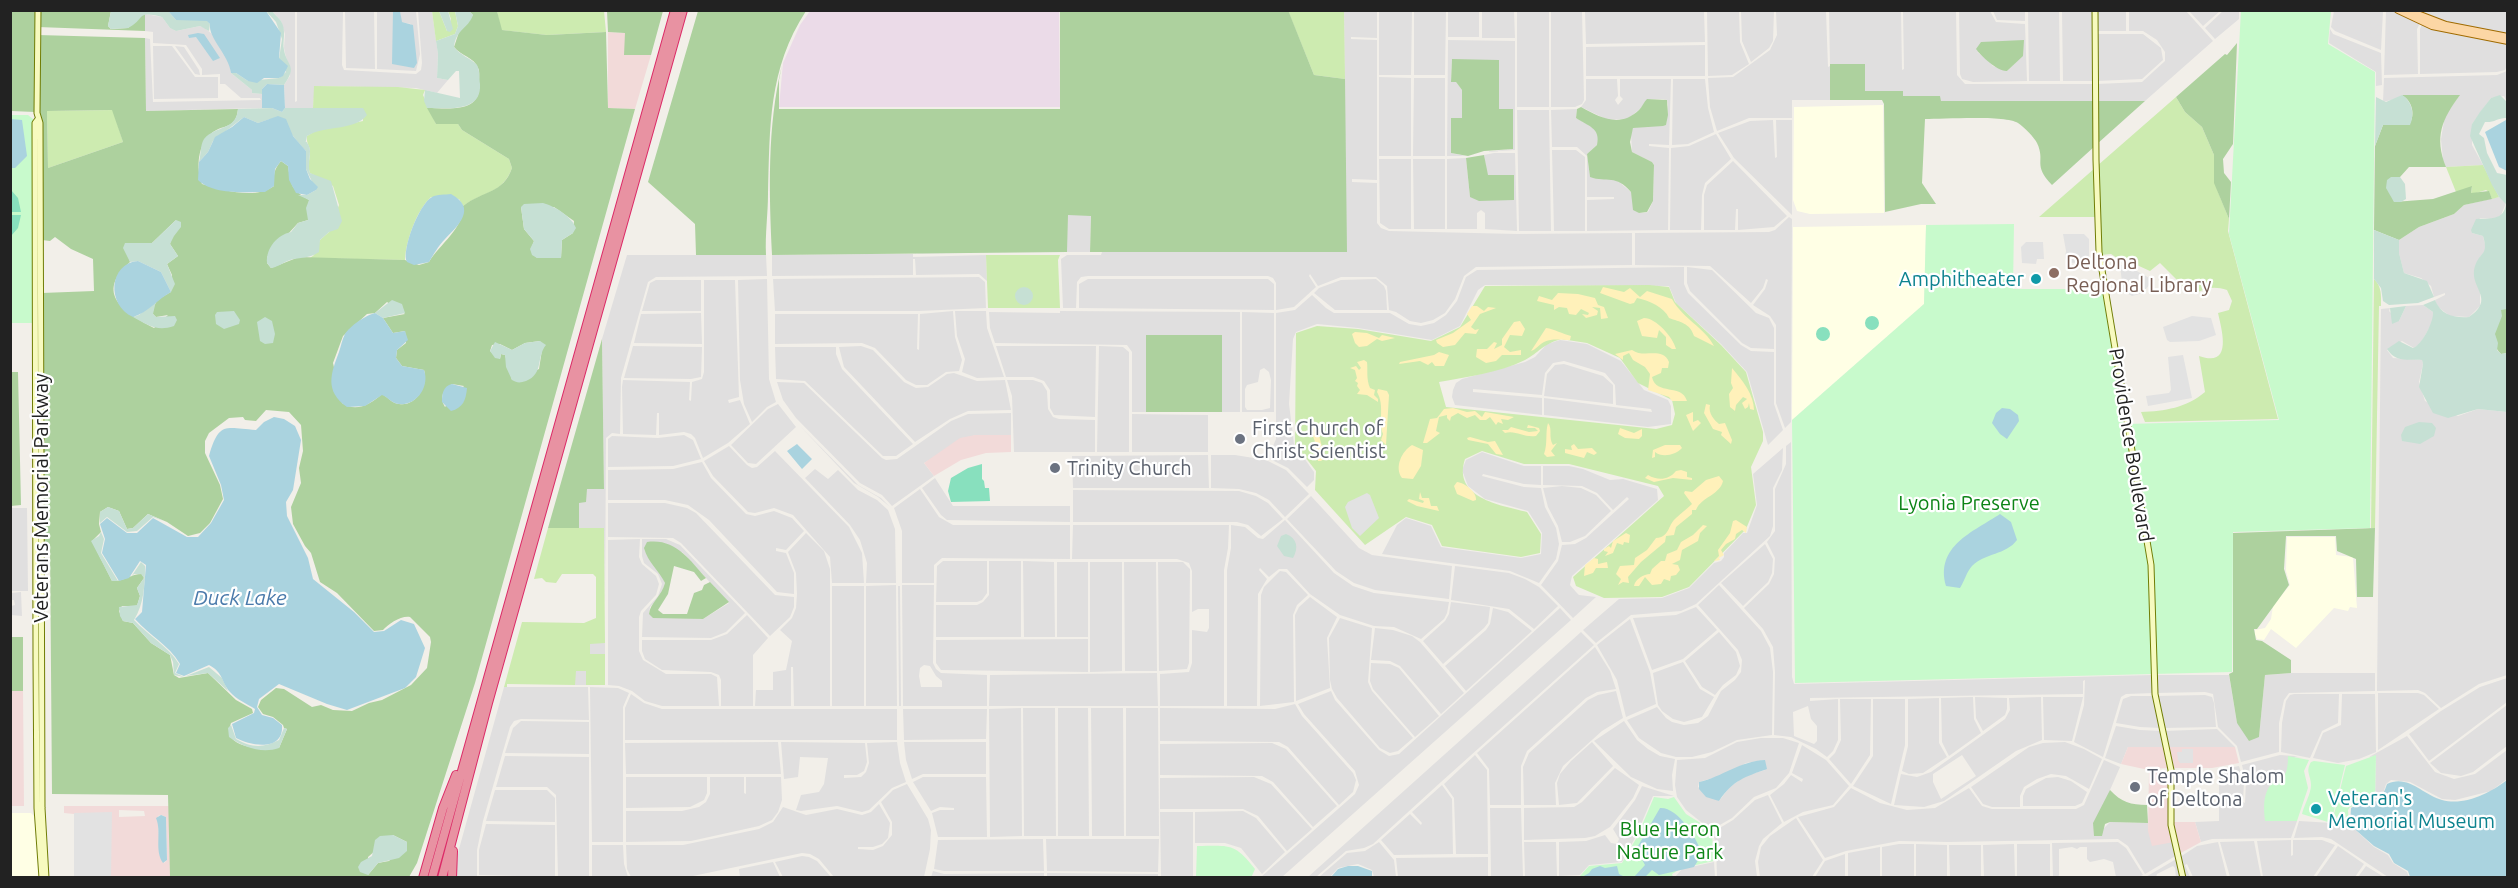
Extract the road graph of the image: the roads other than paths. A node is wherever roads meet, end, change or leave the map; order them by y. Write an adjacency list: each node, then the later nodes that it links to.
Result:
1 (38, 10): 9 (main road, Veterans Memorial Parkway)
2 (675, 10): 10 (highway)
3 (683, 10): 12 (highway)
4 (2095, 10): 18 (main road, Providence Boulevard)
5 (2398, 10): 8 (main road)
6 (2407, 10): 7 (main road)
7 (2508, 37)
8 (2508, 41)
9 (38, 119): 11 (main road, Veterans Memorial Parkway); 11 (main road, Veterans Memorial Parkway)
10 (478, 717): 14 (highway); 15 (highway)
11 (39, 734): 13 (main road, Veterans Memorial Parkway); 13 (main road, Veterans Memorial Parkway)
12 (455, 831): 16 (highway); 17 (highway)
13 (43, 876)
14 (422, 878)
15 (432, 878)
16 (442, 878)
17 (452, 878)
18 (2183, 878)

